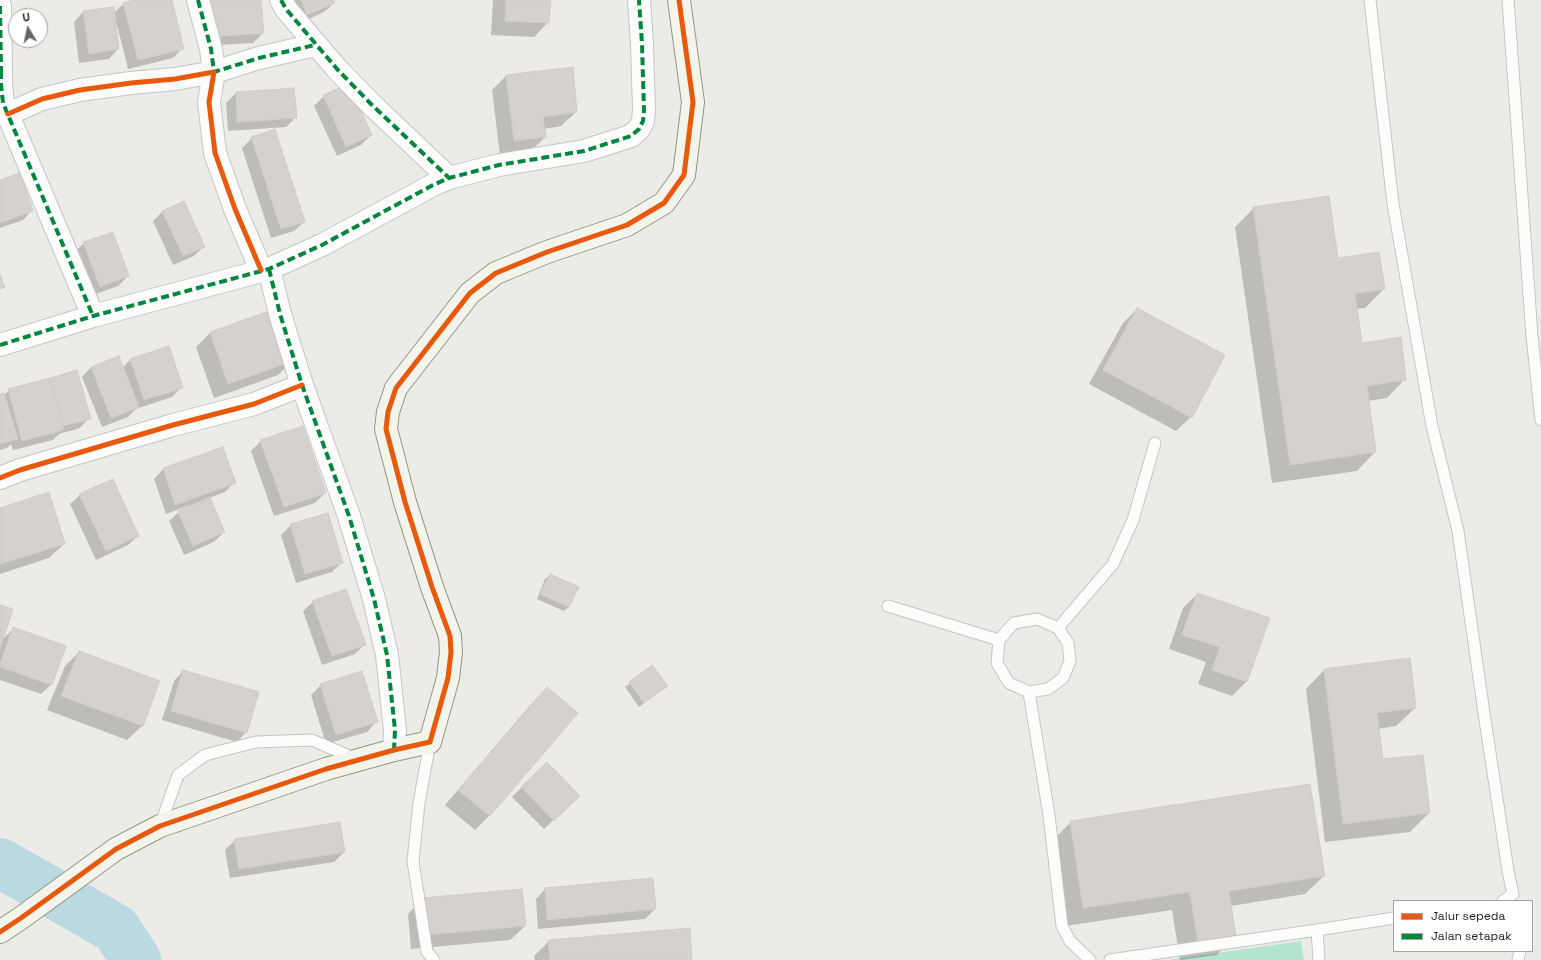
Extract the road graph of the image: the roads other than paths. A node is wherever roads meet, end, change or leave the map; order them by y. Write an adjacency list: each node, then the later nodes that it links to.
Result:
1 (198, 0): 11 (street)
2 (281, 0): 9 (street)
3 (639, 0): 13 (street)
4 (679, 0): 25 (street)
5 (1370, 0): 29 (lane)
6 (1508, 0): 18 (lane)
7 (0, 6): 8 (street)
8 (0, 16): 10 (street)
9 (315, 45): 11 (street); 13 (street)
10 (1, 72): 12 (street)
11 (214, 72): 12 (street); 14 (street)
12 (8, 114): 15 (street)
13 (449, 178): 14 (street)
14 (265, 269): 15 (street); 17 (street)
15 (93, 316): 16 (street)
16 (0, 345)
17 (302, 385): 20 (street); 26 (street)
18 (1541, 420)
19 (1155, 443): 22 (lane)
20 (0, 478)
21 (888, 606): 23 (lane)
22 (1058, 628): 23 (lane); 24 (lane)
23 (999, 640): 24 (lane)
24 (1029, 692): 34 (lane)
25 (430, 742): 26 (street); 33 (lane)
26 (394, 750): 27 (street)
27 (358, 760): 28 (street); 28 (lane)
28 (160, 826): 32 (street)
29 (1513, 897)
30 (1393, 918): 31 (lane)
31 (1317, 930): 35 (lane); 36 (lane)
32 (0, 932)
33 (434, 960)
34 (1090, 960)
35 (1110, 960)
36 (1319, 960)

